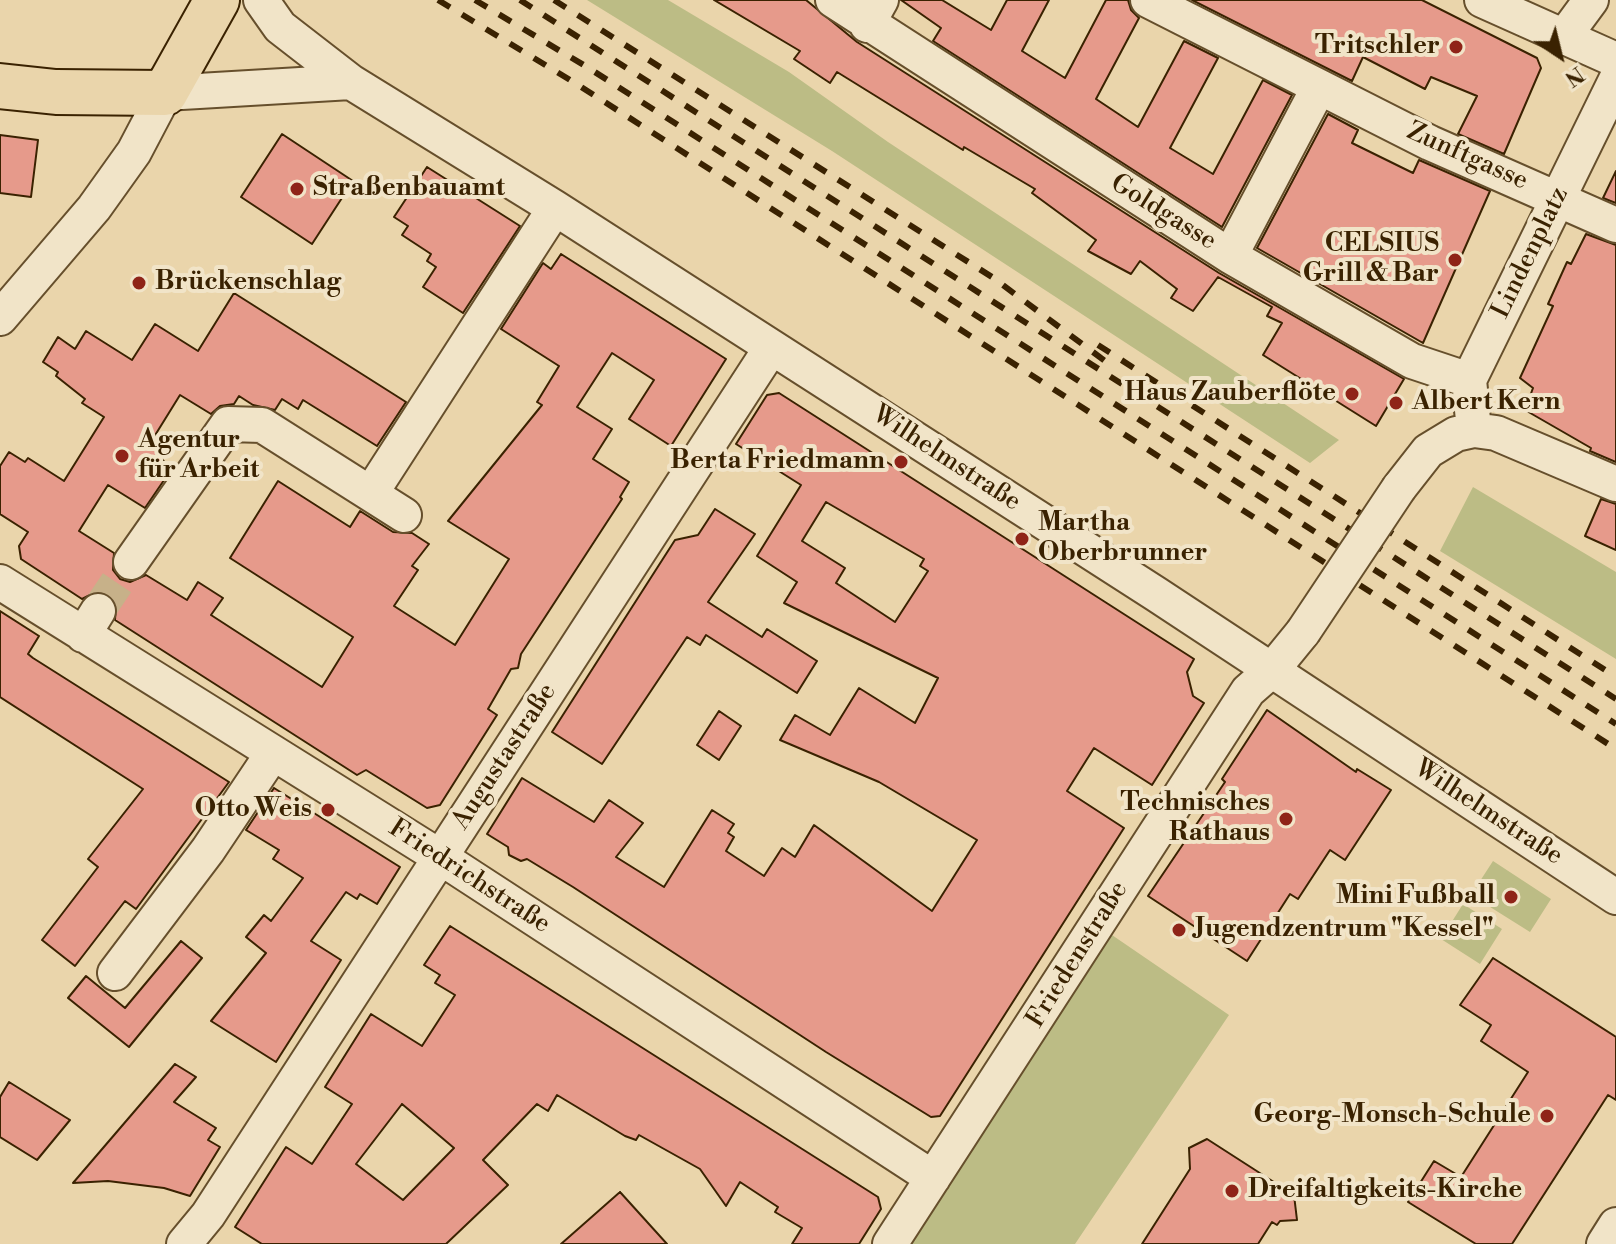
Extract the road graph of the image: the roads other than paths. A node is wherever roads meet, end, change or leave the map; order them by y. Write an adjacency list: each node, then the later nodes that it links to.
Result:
1 (217, 0): 14 (main road)
2 (261, 0): 11 (street, Wilhelmstraße)
3 (833, 0): 7 (street, Goldgasse)
4 (1148, 0): 13 (street, Zunftgasse)
5 (1482, 0): 8 (street)
6 (1591, 0): 8 (street)
7 (874, 12): 18 (street, Goldgasse)
8 (1563, 38): 9 (street)
9 (1616, 60)
10 (1616, 80): 15 (street, Lindenplatz)
11 (351, 82): 14 (street); 16 (street, Wilhelmstraße)
12 (0, 86): 14 (main road)
13 (1318, 89): 15 (street, Zunftgasse); 18 (street)
14 (165, 93): 19 (street)
15 (1559, 197): 17 (street, Zunftgasse); 21 (street, Lindenplatz)
16 (555, 208): 20 (street, Wilhelmstraße); 24 (street)
17 (1616, 225)
18 (1230, 256): 21 (street, Goldgasse)
19 (0, 318)
20 (771, 348): 28 (street, Wilhelmstraße); 30 (street, Augustastraße)
21 (1469, 380): 22 (street)
22 (1474, 430): 23 (street); 28 (street, bridge)
23 (1616, 484)
24 (371, 493): 25 (street); 26 (street)
25 (404, 515)
26 (131, 562)
27 (0, 582): 29 (street, Friedrichstraße)
28 (1288, 650): 31 (street, Wilhelmstraße); 33 (street, Friedenstraße)
29 (273, 753): 30 (street, Friedrichstraße); 32 (street)
30 (440, 857): 33 (street, Friedrichstraße); 35 (street, Augustastraße)
31 (1616, 897)
32 (115, 973)
33 (933, 1178): 36 (street, Friedenstraße)
34 (1616, 1225): 37 (street)
35 (184, 1244)
36 (890, 1244)
37 (1604, 1244)

